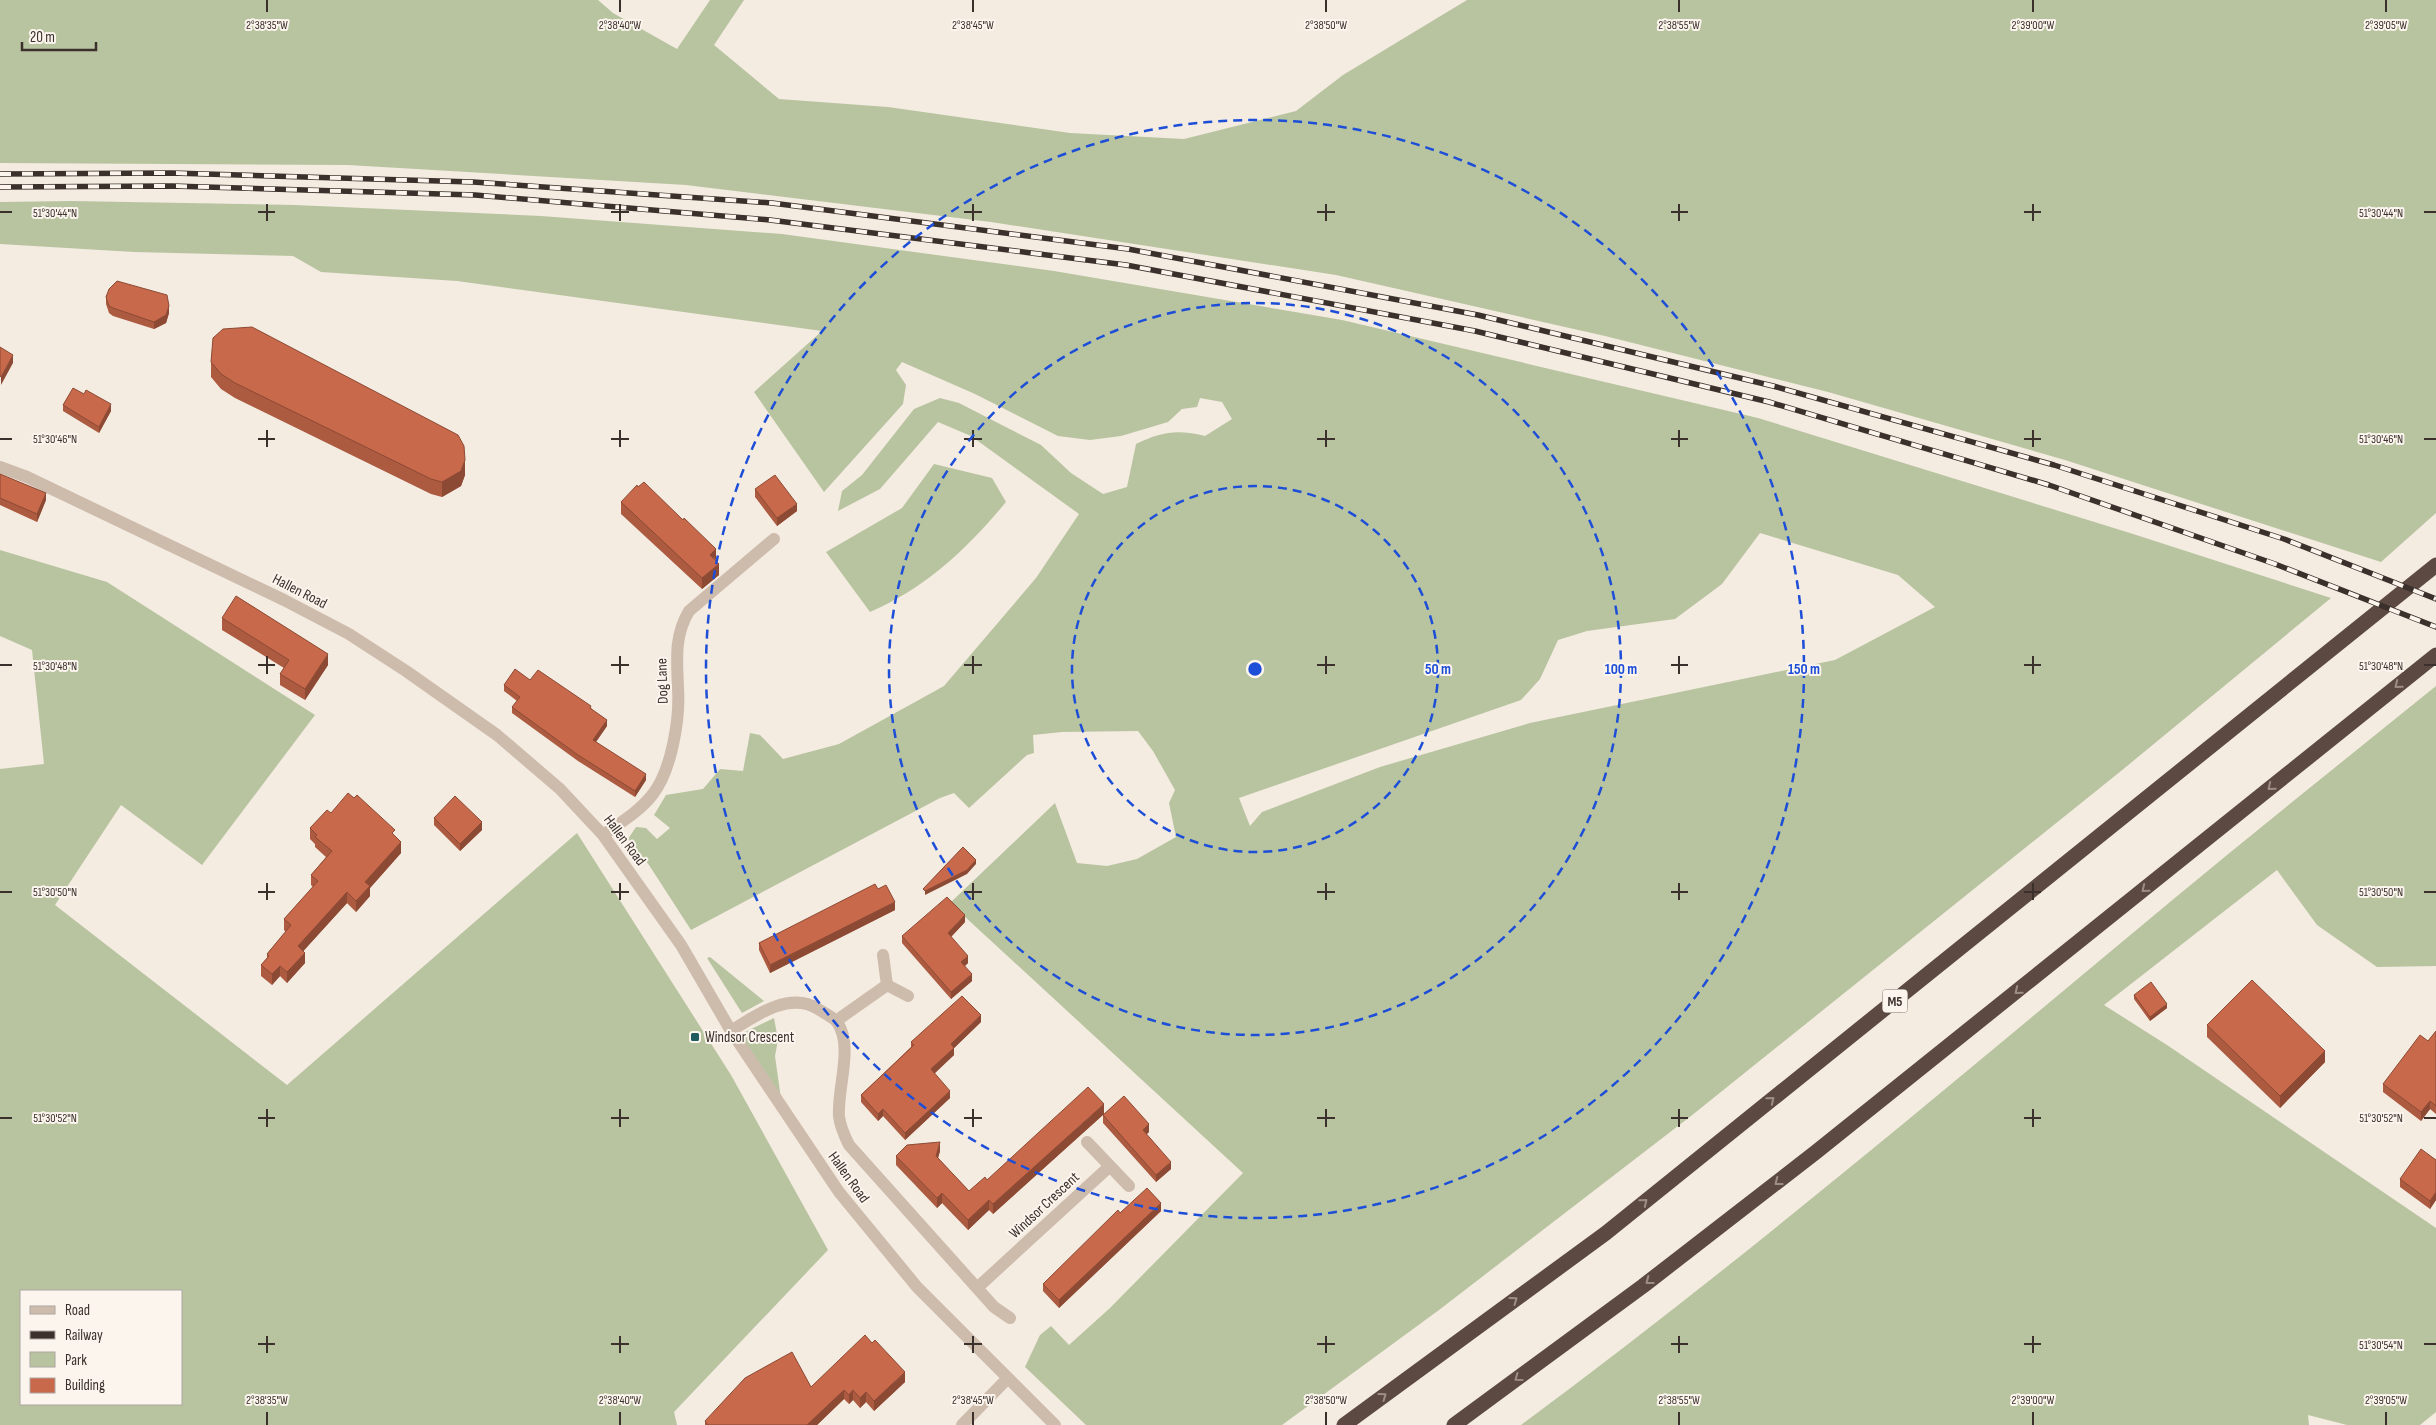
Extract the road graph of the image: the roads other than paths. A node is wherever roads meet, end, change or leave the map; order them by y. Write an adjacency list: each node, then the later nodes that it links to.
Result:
1 (0, 467): 5 (street, Hallen Road)
2 (774, 539): 5 (street, Dog Lane)
3 (2436, 564): 19 (highway, M5, one-way to 3)
4 (2436, 655): 20 (highway, one-way to 20)
5 (603, 835): 10 (street, Hallen Road)
6 (883, 955): 7 (street)
7 (887, 985): 8 (street); 9 (street)
8 (908, 996)
9 (836, 1021): 10 (street); 14 (street)
10 (731, 1031): 16 (street, Hallen Road)
11 (1087, 1142): 12 (street)
12 (1110, 1166): 13 (street); 14 (street, Windsor Crescent)
13 (1129, 1186)
14 (977, 1288): 15 (street)
15 (1010, 1318)
16 (1008, 1378): 17 (street); 18 (street, Hallen Road)
17 (962, 1425)
18 (1055, 1425)
19 (1344, 1425)
20 (1454, 1425)

